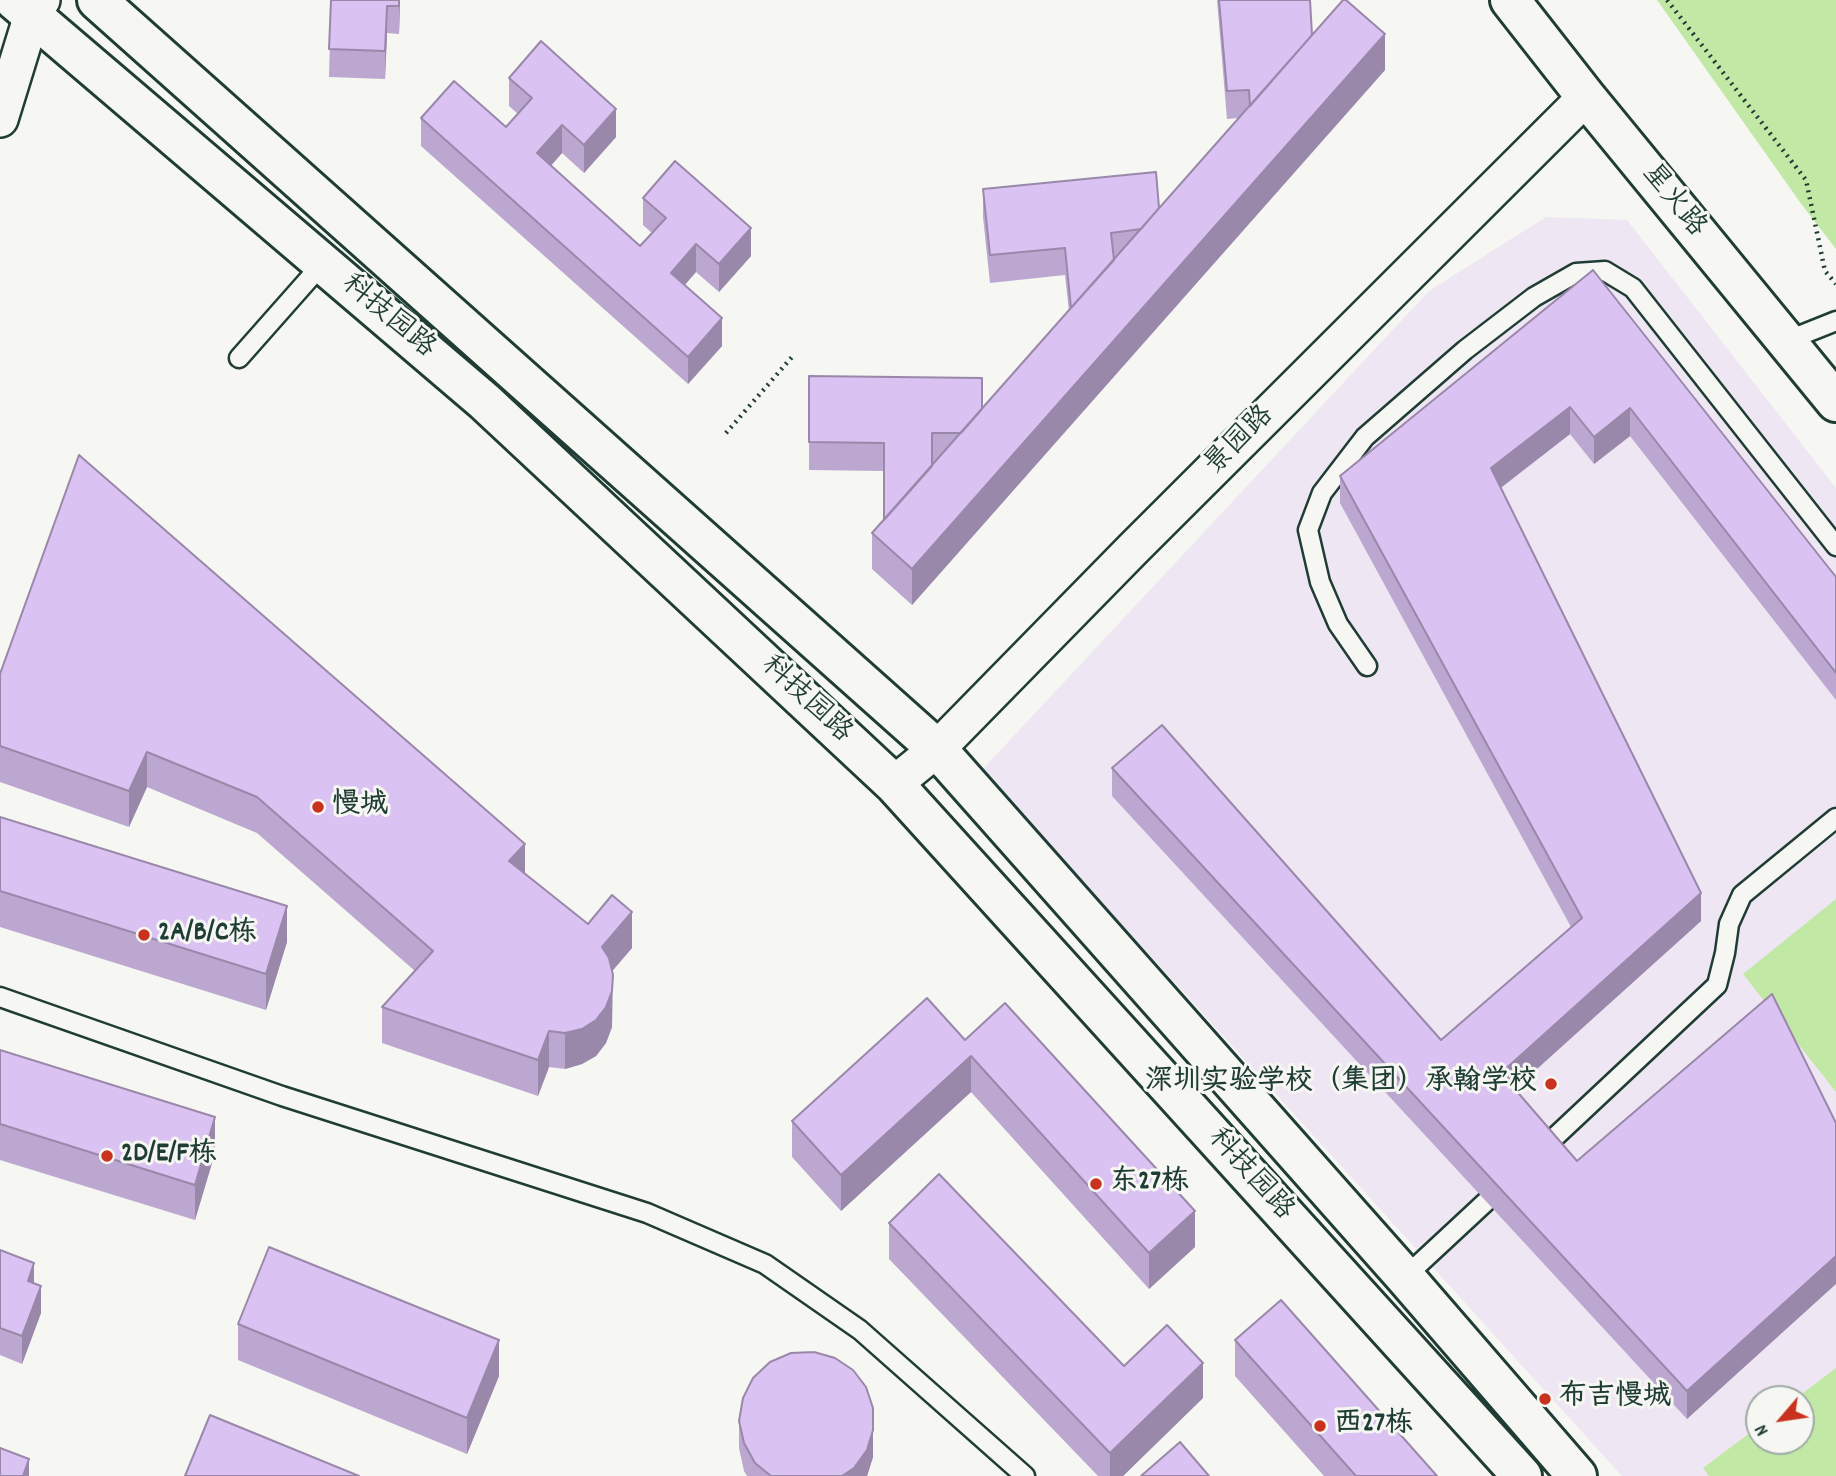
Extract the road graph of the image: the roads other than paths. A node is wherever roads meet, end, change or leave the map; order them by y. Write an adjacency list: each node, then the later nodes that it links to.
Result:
1 (97, 0): 13 (main road, 科技园路)
2 (1510, 0): 4 (main road, 星火路)
3 (30, 5): 5 (street); 6 (main road, 科技园路)
4 (1586, 97): 8 (main road, 星火路); 13 (street, 景园路)
5 (0, 119)
6 (323, 263): 9 (lane); 14 (main road, 科技园路)
7 (1836, 321): 8 (lane)
8 (1786, 341): 10 (main road, 星火路)
9 (239, 358)
10 (1836, 402)
11 (1836, 546): 12 (lane)
12 (1367, 666)
13 (937, 750): 14 (street, 景园路); 17 (main road, 科技园路)
14 (894, 785): 19 (main road, 科技园路)
15 (1836, 818): 17 (lane)
16 (0, 997): 18 (lane)
17 (1405, 1277): 20 (main road, 科技园路)
18 (1025, 1476)
19 (1522, 1476)
20 (1577, 1476)

